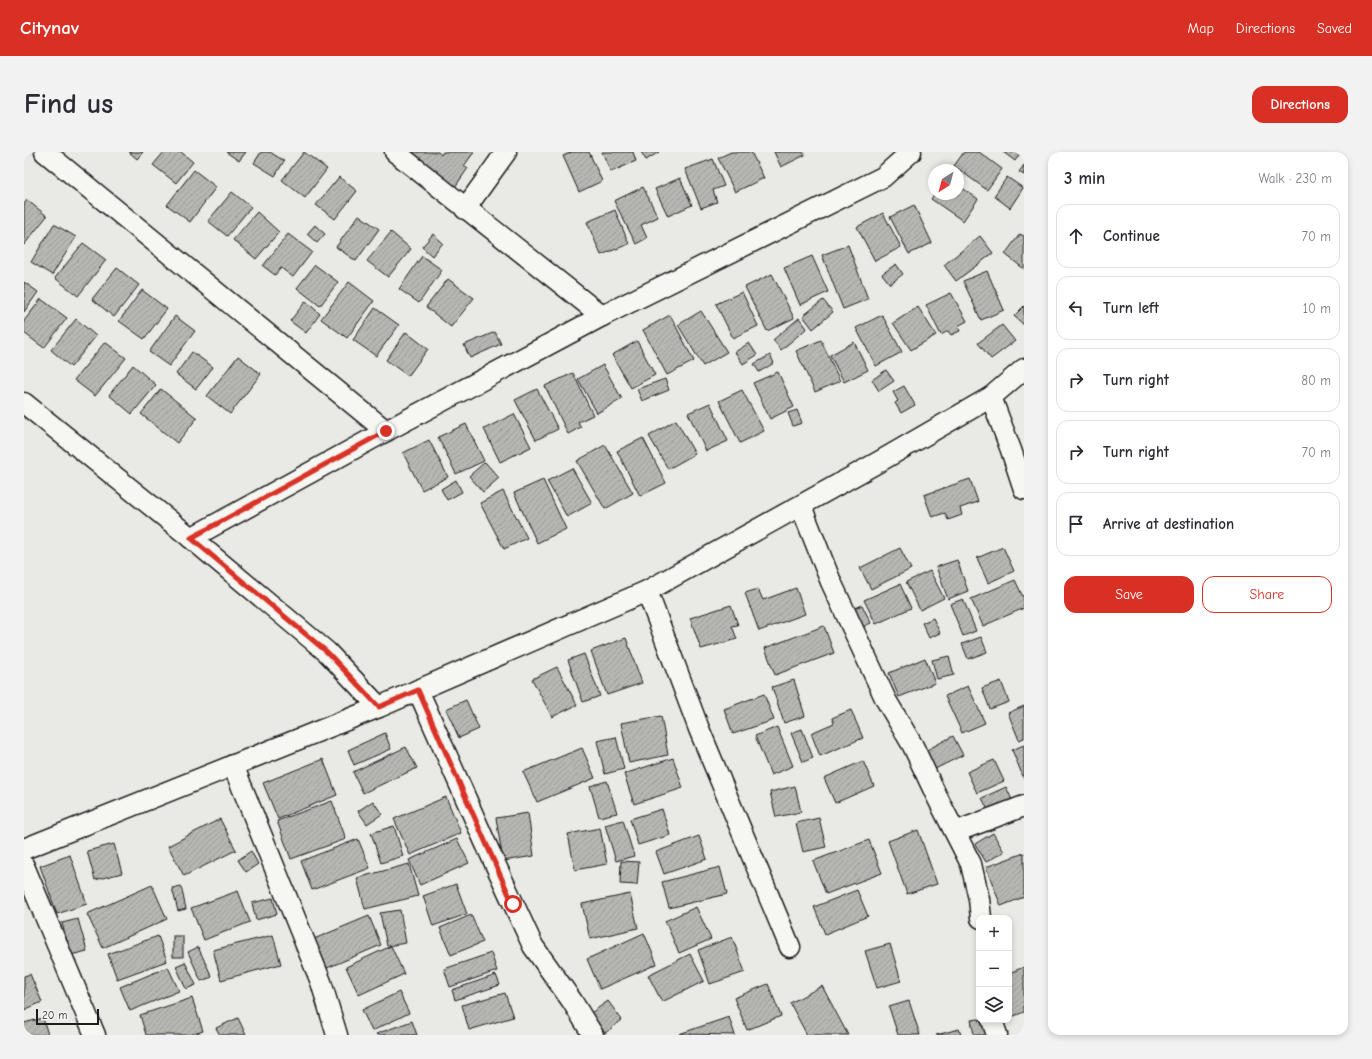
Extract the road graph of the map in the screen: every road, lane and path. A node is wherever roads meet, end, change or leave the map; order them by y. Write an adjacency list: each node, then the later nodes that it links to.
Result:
1 (45, 152): 10 (street)
2 (395, 152): 5 (street)
3 (506, 152): 5 (street)
4 (911, 152): 6 (street)
5 (465, 209): 6 (street)
6 (602, 316): 10 (street)
7 (1024, 369): 8 (street)
8 (991, 397): 11 (street); 12 (street)
9 (24, 403): 13 (street)
10 (386, 431): 13 (street)
11 (1024, 489)
12 (801, 506): 14 (street); 19 (street)
13 (191, 538): 16 (street)
14 (647, 591): 15 (street); 23 (street)
15 (418, 690): 16 (street); 27 (street)
16 (379, 707): 17 (street)
17 (233, 765): 20 (street); 26 (street)
18 (1024, 806): 19 (street)
19 (955, 832): 22 (street)
20 (24, 849)
21 (24, 866): 25 (street)
22 (981, 915)
23 (790, 947)
24 (993, 1023): 28 (street)
25 (95, 1035)
26 (337, 1035)
27 (593, 1035)
28 (997, 1035)

